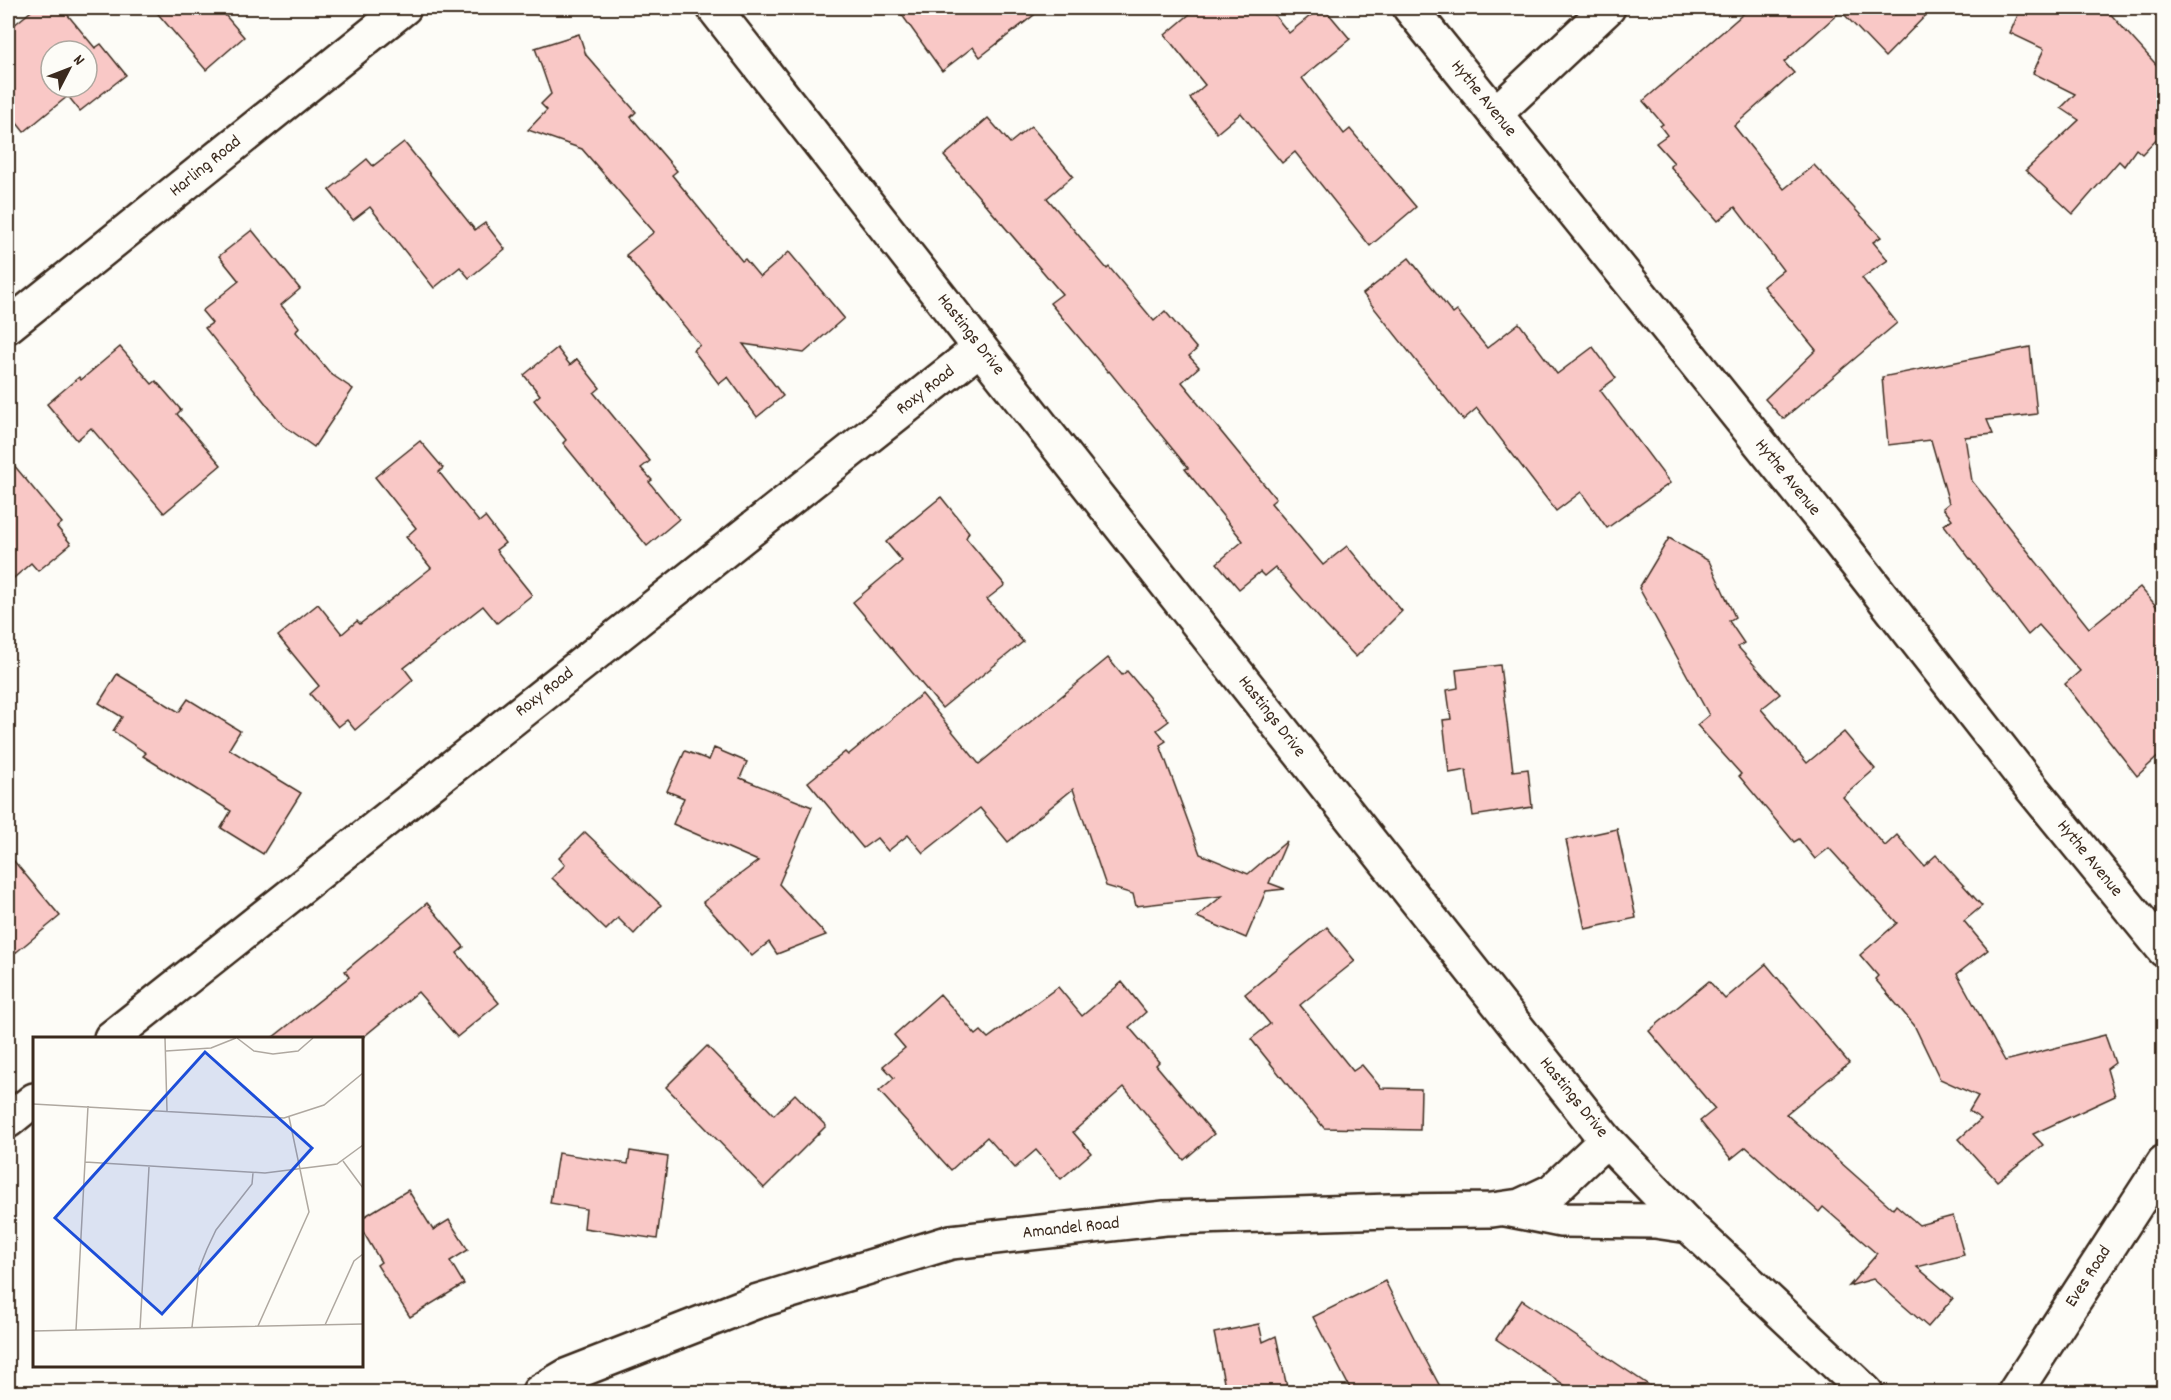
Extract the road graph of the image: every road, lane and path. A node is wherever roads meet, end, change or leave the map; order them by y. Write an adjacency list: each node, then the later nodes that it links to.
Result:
1 (404, 8): 6 (street, Harling Road)
2 (714, 8): 7 (street, Hastings Drive)
3 (1410, 8): 5 (street, Hythe Avenue)
4 (1608, 8): 5 (street)
5 (1495, 114): 8 (street, Hythe Avenue)
6 (8, 326)
7 (980, 348): 9 (street, Roxy Road); 12 (street, Hastings Drive)
8 (2163, 950)
9 (112, 1037)
10 (33, 1101): 11 (street)
11 (8, 1121)
12 (1606, 1140): 14 (street, Amandel Road); 15 (street, Hastings Drive)
13 (2163, 1162): 18 (street, Eves Road)
14 (1503, 1209): 15 (street); 16 (street, Amandel Road)
15 (1689, 1226): 17 (street, Hastings Drive)
16 (539, 1392)
17 (1866, 1392)
18 (2015, 1392)

